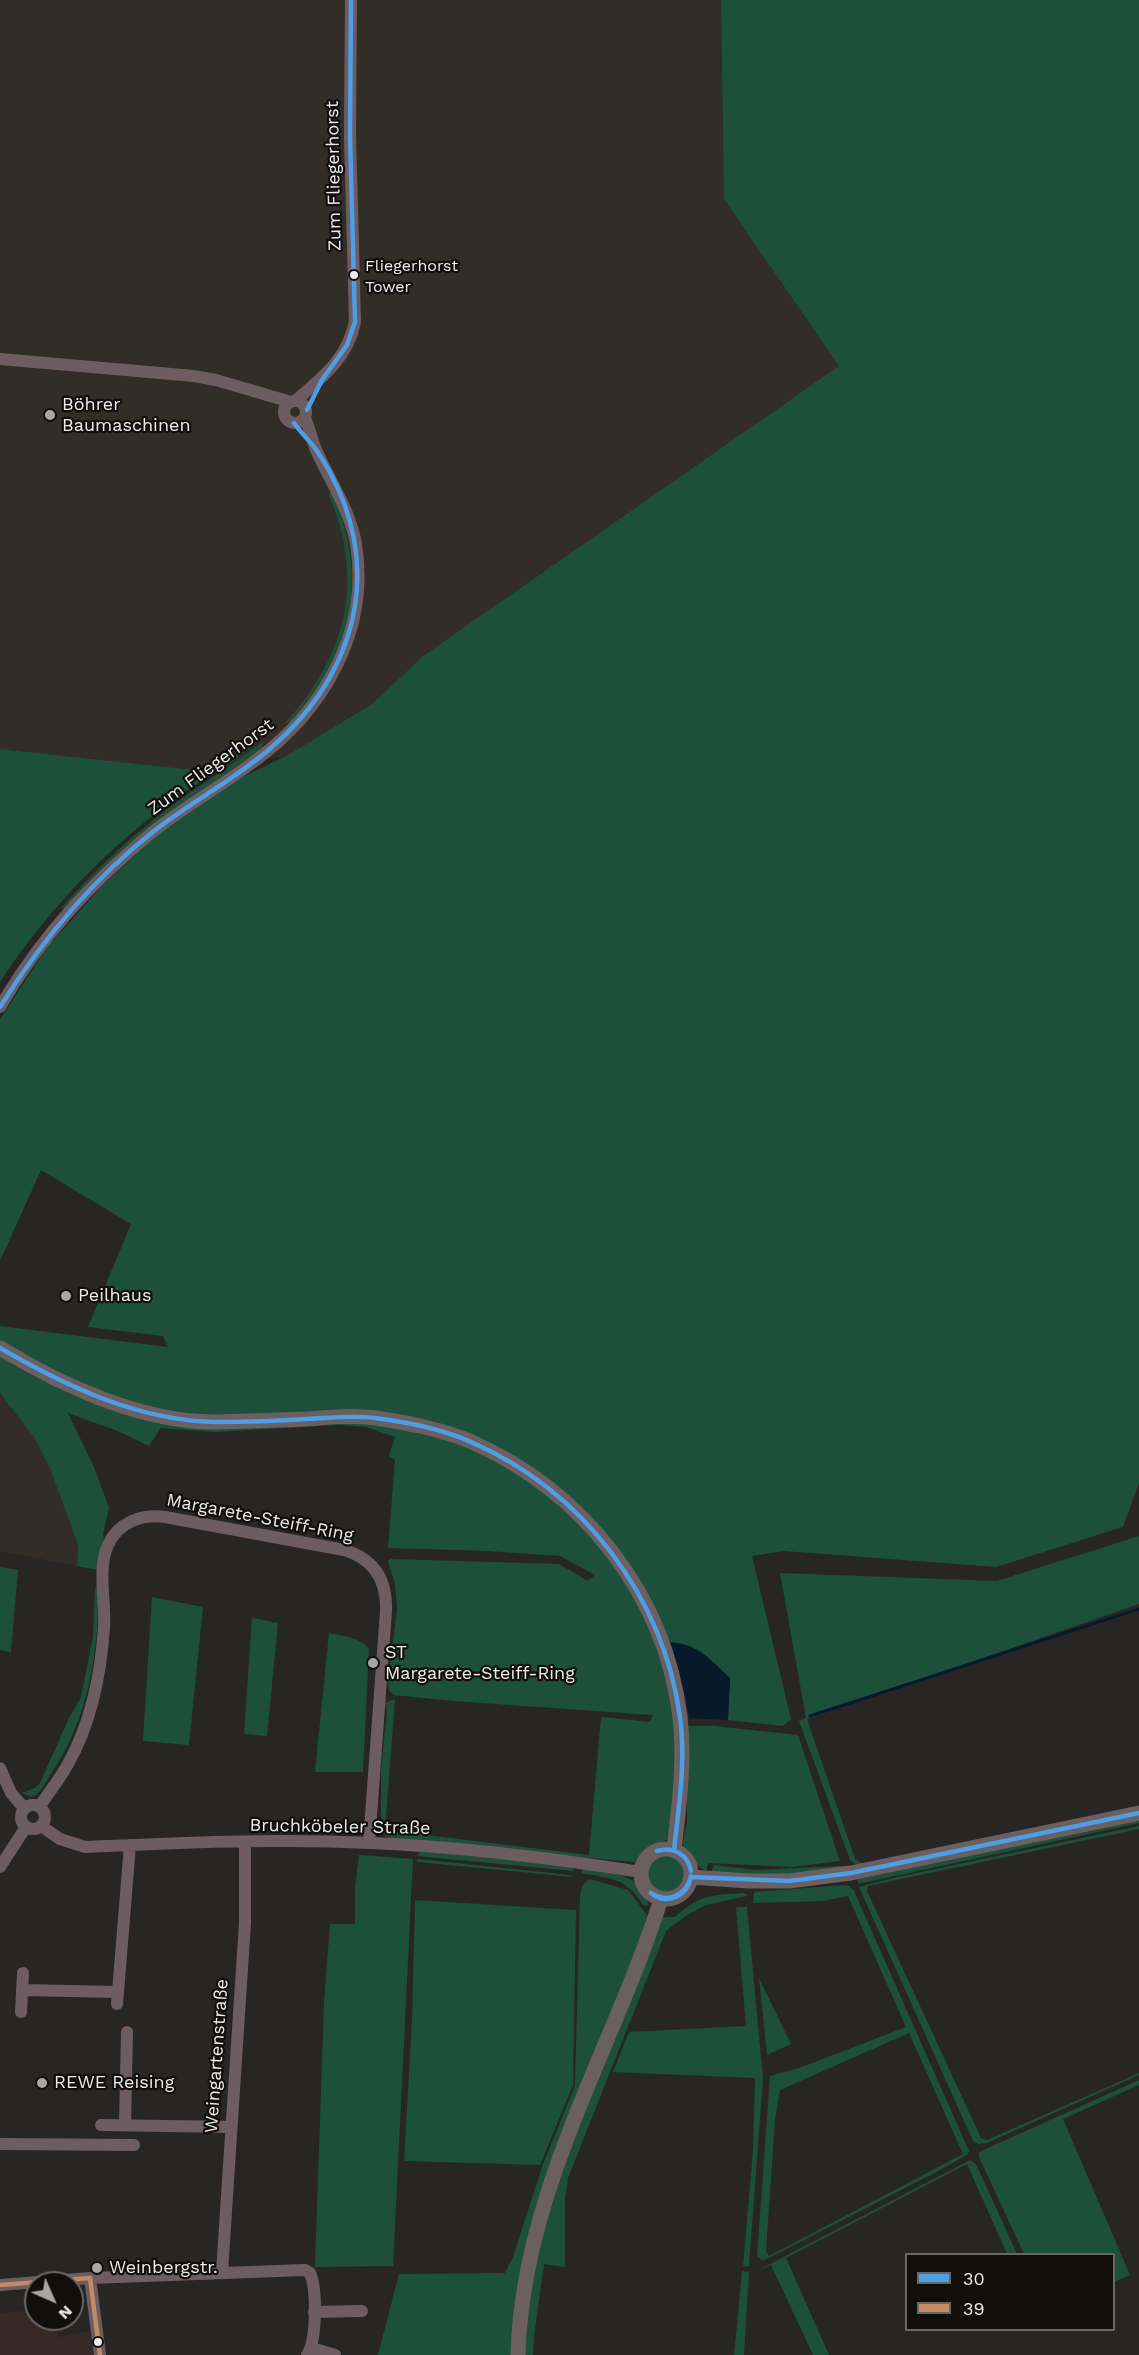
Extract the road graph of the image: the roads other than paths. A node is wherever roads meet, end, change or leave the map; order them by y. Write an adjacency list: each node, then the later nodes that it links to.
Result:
1 (351, 0): 3 (street, Zum Fliegerhorst)
2 (0, 359): 4 (street)
3 (324, 377): 5 (street, Zum Fliegerhorst); 7 (street, Zum Fliegerhorst)
4 (254, 392): 5 (street); 6 (street)
5 (293, 401): 6 (street); 7 (street)
6 (284, 414): 7 (street)
7 (302, 417): 8 (street, Zum Fliegerhorst)
8 (0, 1007)
9 (0, 1348): 19 (main road)
10 (0, 1768): 12 (street)
11 (40, 1806): 12 (street); 14 (street); 17 (street, Margarete-Steiff-Ring)
12 (24, 1808): 15 (street)
13 (1139, 1813): 22 (main road)
14 (41, 1826): 15 (street); 18 (street, Bruchköbeler Straße)
15 (26, 1827): 20 (street)
16 (245, 1843): 17 (street, Bruchköbeler Straße); 18 (street, Bruchköbeler Straße); 30 (street, Weingartenstraße)
17 (369, 1843): 21 (street, Bruchköbeler Straße)
18 (130, 1845): 25 (street)
19 (674, 1850): 21 (main road); 22 (main road)
20 (0, 1867)
21 (641, 1872): 23 (main road)
22 (691, 1877): 23 (main road)
23 (661, 1899): 41 (main road)
24 (22, 1973): 25 (street)
25 (22, 1990): 26 (street)
26 (21, 2012)
27 (127, 2032): 29 (street)
28 (100, 2125): 29 (street)
29 (125, 2125): 30 (street)
30 (230, 2127): 33 (street, Weingartenstraße)
31 (0, 2144): 32 (street)
32 (134, 2145)
33 (222, 2272): 34 (street); 36 (street)
34 (90, 2277): 35 (street); 39 (street)
35 (0, 2285)
36 (314, 2312): 37 (street); 38 (street)
37 (362, 2312)
38 (309, 2352): 40 (street)
39 (100, 2355)
40 (335, 2355)
41 (518, 2355)

